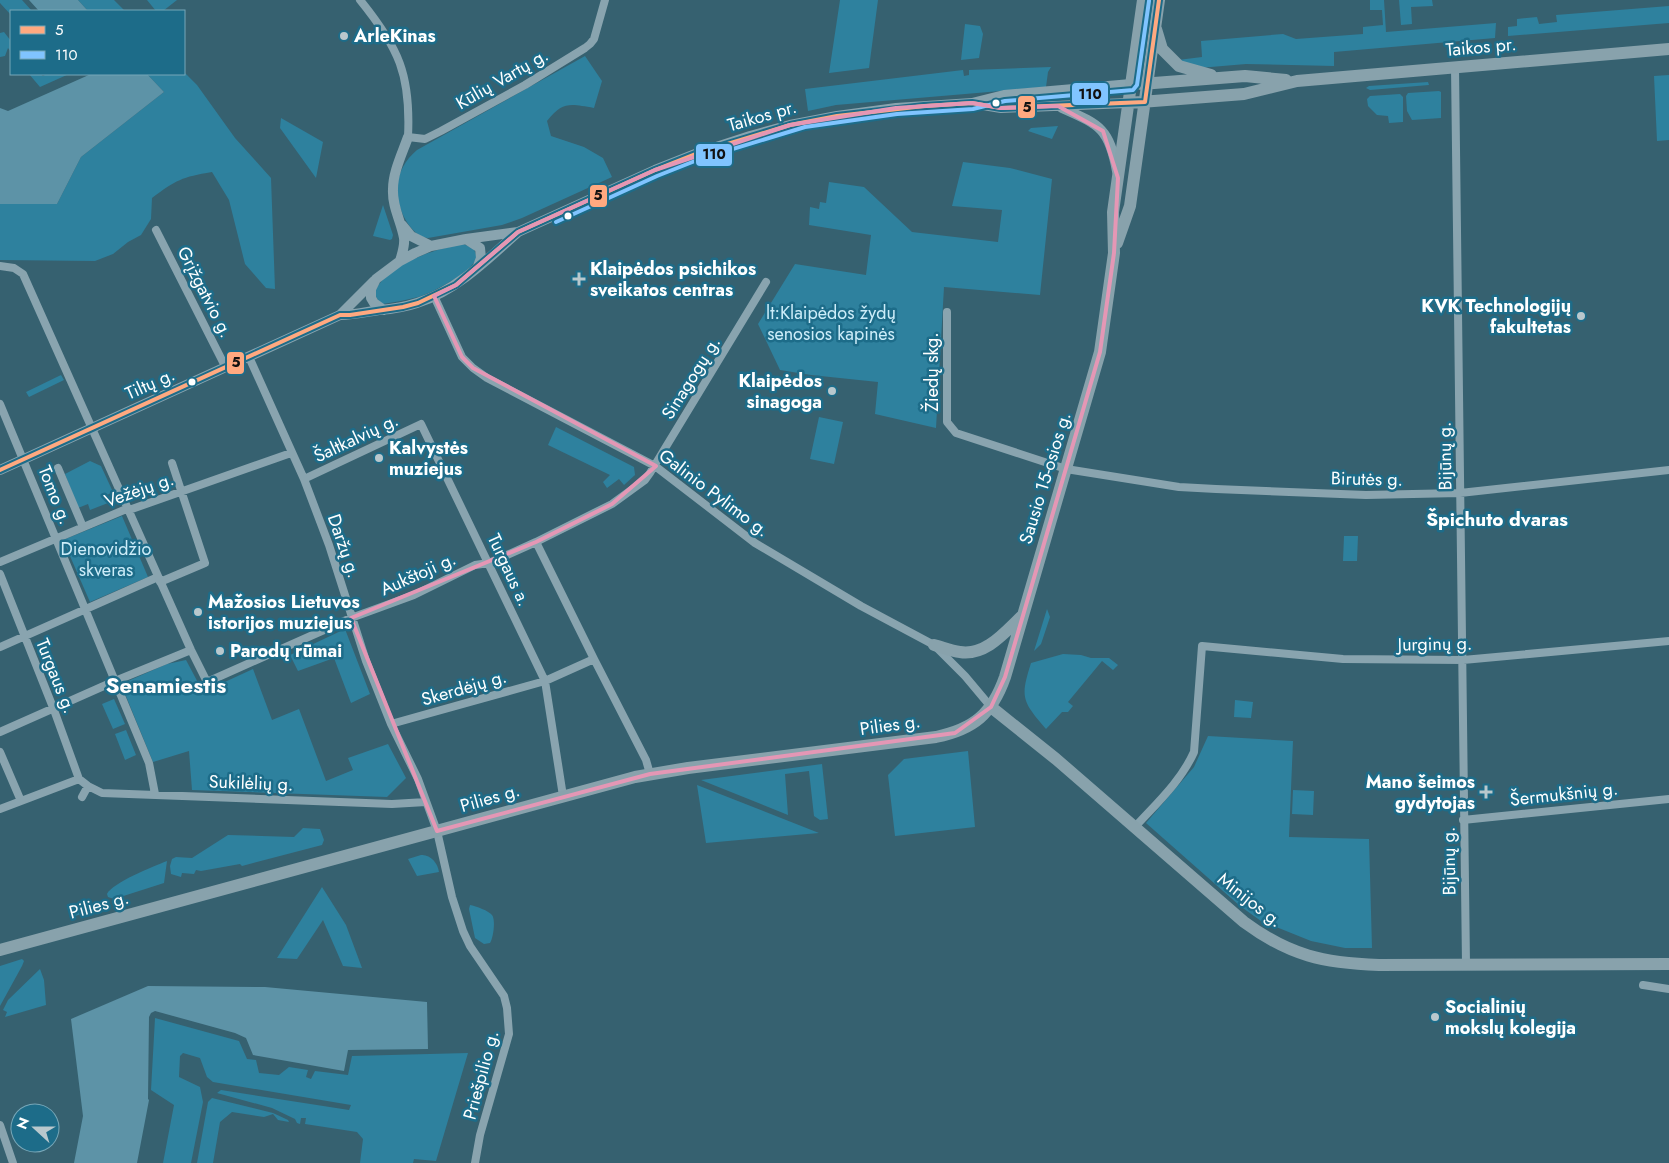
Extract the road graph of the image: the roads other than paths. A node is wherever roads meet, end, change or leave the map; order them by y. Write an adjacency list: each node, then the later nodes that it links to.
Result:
1 (360, 0): 16 (street)
2 (605, 0): 16 (street, Kūlių Vartų g.)
3 (1143, 0): 10 (main road, Sausio 15-osios g.)
4 (1159, 0): 5 (main road, Sausio 15-osios g.)
5 (1156, 24): 8 (main road); 11 (main road, Sausio 15-osios g.)
6 (1669, 49): 7 (main road, Taikos pr.)
7 (1455, 67): 9 (main road, Taikos pr.); 48 (street, Bijūnų g.)
8 (1221, 78): 9 (main road, Taikos pr.); 11 (main road, Taikos pr.)
9 (1297, 81): 12 (main road, Taikos pr.)
10 (1131, 84): 11 (main road, Taikos pr.); 13 (street, Taikos pr.); 14 (main road, Sausio 15-osios g.)
11 (1148, 84): 12 (main road, Sausio 15-osios g.)
12 (1145, 102): 14 (main road, Taikos pr.); 23 (main road, Sausio 15-osios g.)
13 (972, 103): 15 (street, Taikos pr.); 20 (street, Taikos pr.)
14 (1128, 103): 15 (street, Taikos pr.); 17 (main road, Sausio 15-osios g.)
15 (1058, 106): 17 (street)
16 (408, 137): 18 (street)
17 (1118, 178): 23 (main road, Sausio 15-osios g.)
18 (399, 222): 22 (street); 24 (street)
19 (156, 230): 34 (street, Grįžgatvio g.)
20 (518, 232): 21 (street, Taikos pr.); 26 (street, Taikos pr.)
21 (466, 239): 22 (street, Taikos pr.); 26 (street)
22 (431, 246): 24 (street, Tiltų g.)
23 (1114, 253): 43 (main road, Sausio 15-osios g.)
24 (400, 261): 27 (street, Tiltų g.)
25 (0, 266): 37 (street)
26 (478, 266): 29 (street, Taikos pr.)
27 (376, 278): 30 (street); 32 (street, Tiltų g.)
28 (766, 282): 41 (street, Sinagogų g.)
29 (434, 296): 30 (street, Tiltų g.); 41 (street, Galinio Pylimo g.)
30 (384, 310): 32 (street, Tiltų g.)
31 (947, 312): 43 (street, Žiedų skg.)
32 (340, 315): 33 (street, Tiltų g.)
33 (249, 357): 34 (street, Tiltų g.); 38 (street, Daržų g.)
34 (226, 368): 37 (street, Tiltų g.)
35 (0, 404): 39 (street, Tomo g.)
36 (422, 424): 46 (street, Šaltkalvių g.); 54 (street, Turgaus a.)
37 (92, 428): 39 (street, Tiltų g.); 49 (street)
38 (291, 453): 46 (street, Daržų g.); 47 (street, Vežėjų g.)
39 (24, 459): 44 (street, Tiltų g.); 51 (street, Tomo g.)
40 (172, 462): 47 (street)
41 (655, 466): 52 (street, Sinagogų g.); 63 (street, Galinio Pylimo g.)
42 (58, 468): 50 (street)
43 (1066, 469): 48 (street, Birutės g.); 59 (main road, Sausio 15-osios g.)
44 (0, 470)
45 (1669, 470): 48 (street, Birutės g.)
46 (304, 479): 60 (street, Daržų g.)
47 (182, 491): 49 (street, Vežėjų g.); 57 (street)
48 (1460, 493): 67 (street, Bijūnų g.)
49 (129, 510): 50 (street, Vežėjų g.); 57 (street)
50 (83, 527): 51 (street, Vežėjų g.)
51 (57, 538): 53 (street, Vežėjų g.); 58 (street, Tomo g.)
52 (536, 542): 54 (street, Sinagogų g.); 66 (street, Turgaus a.)
53 (0, 562)
54 (489, 563): 55 (street, Sinagogų g.); 69 (street, Turgaus a.)
55 (475, 565): 60 (street, Aukštoji g.)
56 (0, 574): 61 (street, Turgaus g.)
57 (159, 580): 58 (street); 65 (street)
58 (85, 610): 61 (street); 68 (street, Tomo g.)
59 (1022, 616): 63 (main road); 70 (main road, Sausio 15-osios g.)
60 (351, 618): 65 (street, Aukštoji g.); 72 (street, Daržų g.)
61 (24, 636): 64 (street); 71 (street, Turgaus g.)
62 (1669, 641): 67 (street, Jurginų g.)
63 (934, 645): 70 (street, Galinio Pylimo g.)
64 (0, 647)
65 (191, 650): 68 (street)
66 (594, 659): 69 (street); 75 (street, Turgaus a.)
67 (1463, 660): 85 (street, Bijūnų g.); 86 (street, Jurginų g.)
68 (115, 681): 71 (street); 78 (street, Tomo g.)
69 (545, 681): 72 (street, Skerdėjų g.); 79 (street, Turgaus a.)
70 (990, 707): 75 (main road, Pilies g.); 86 (main road, Minijos g.)
71 (54, 710): 73 (street); 76 (street, Turgaus g.)
72 (391, 724): 83 (street, Daržų g.)
73 (0, 732)
74 (0, 752): 82 (street)
75 (650, 774): 79 (main road, Pilies g.)
76 (79, 778): 77 (street, Turgaus g.); 82 (street)
77 (88, 786): 78 (street, Sukilėlių g.); 80 (street)
78 (155, 794): 83 (street, Sukilėlių g.)
79 (563, 796): 87 (main road, Pilies g.)
80 (82, 797)
81 (1669, 799): 85 (street, Šermukšnių g.)
82 (21, 801): 84 (street)
83 (426, 802): 87 (street, Daržų g.)
84 (0, 809)
85 (1463, 820): 90 (street, Bijūnų g.)
86 (1135, 827): 90 (main road, Minijos g.)
87 (436, 831): 88 (main road, Pilies g.); 95 (street, Priešpilio g.)
88 (0, 950)
89 (1669, 964): 90 (main road, Minijos g.)
90 (1466, 965)
91 (1643, 986): 92 (street)
92 (1669, 989)
93 (0, 1125): 94 (street)
94 (14, 1163)
95 (475, 1163)

